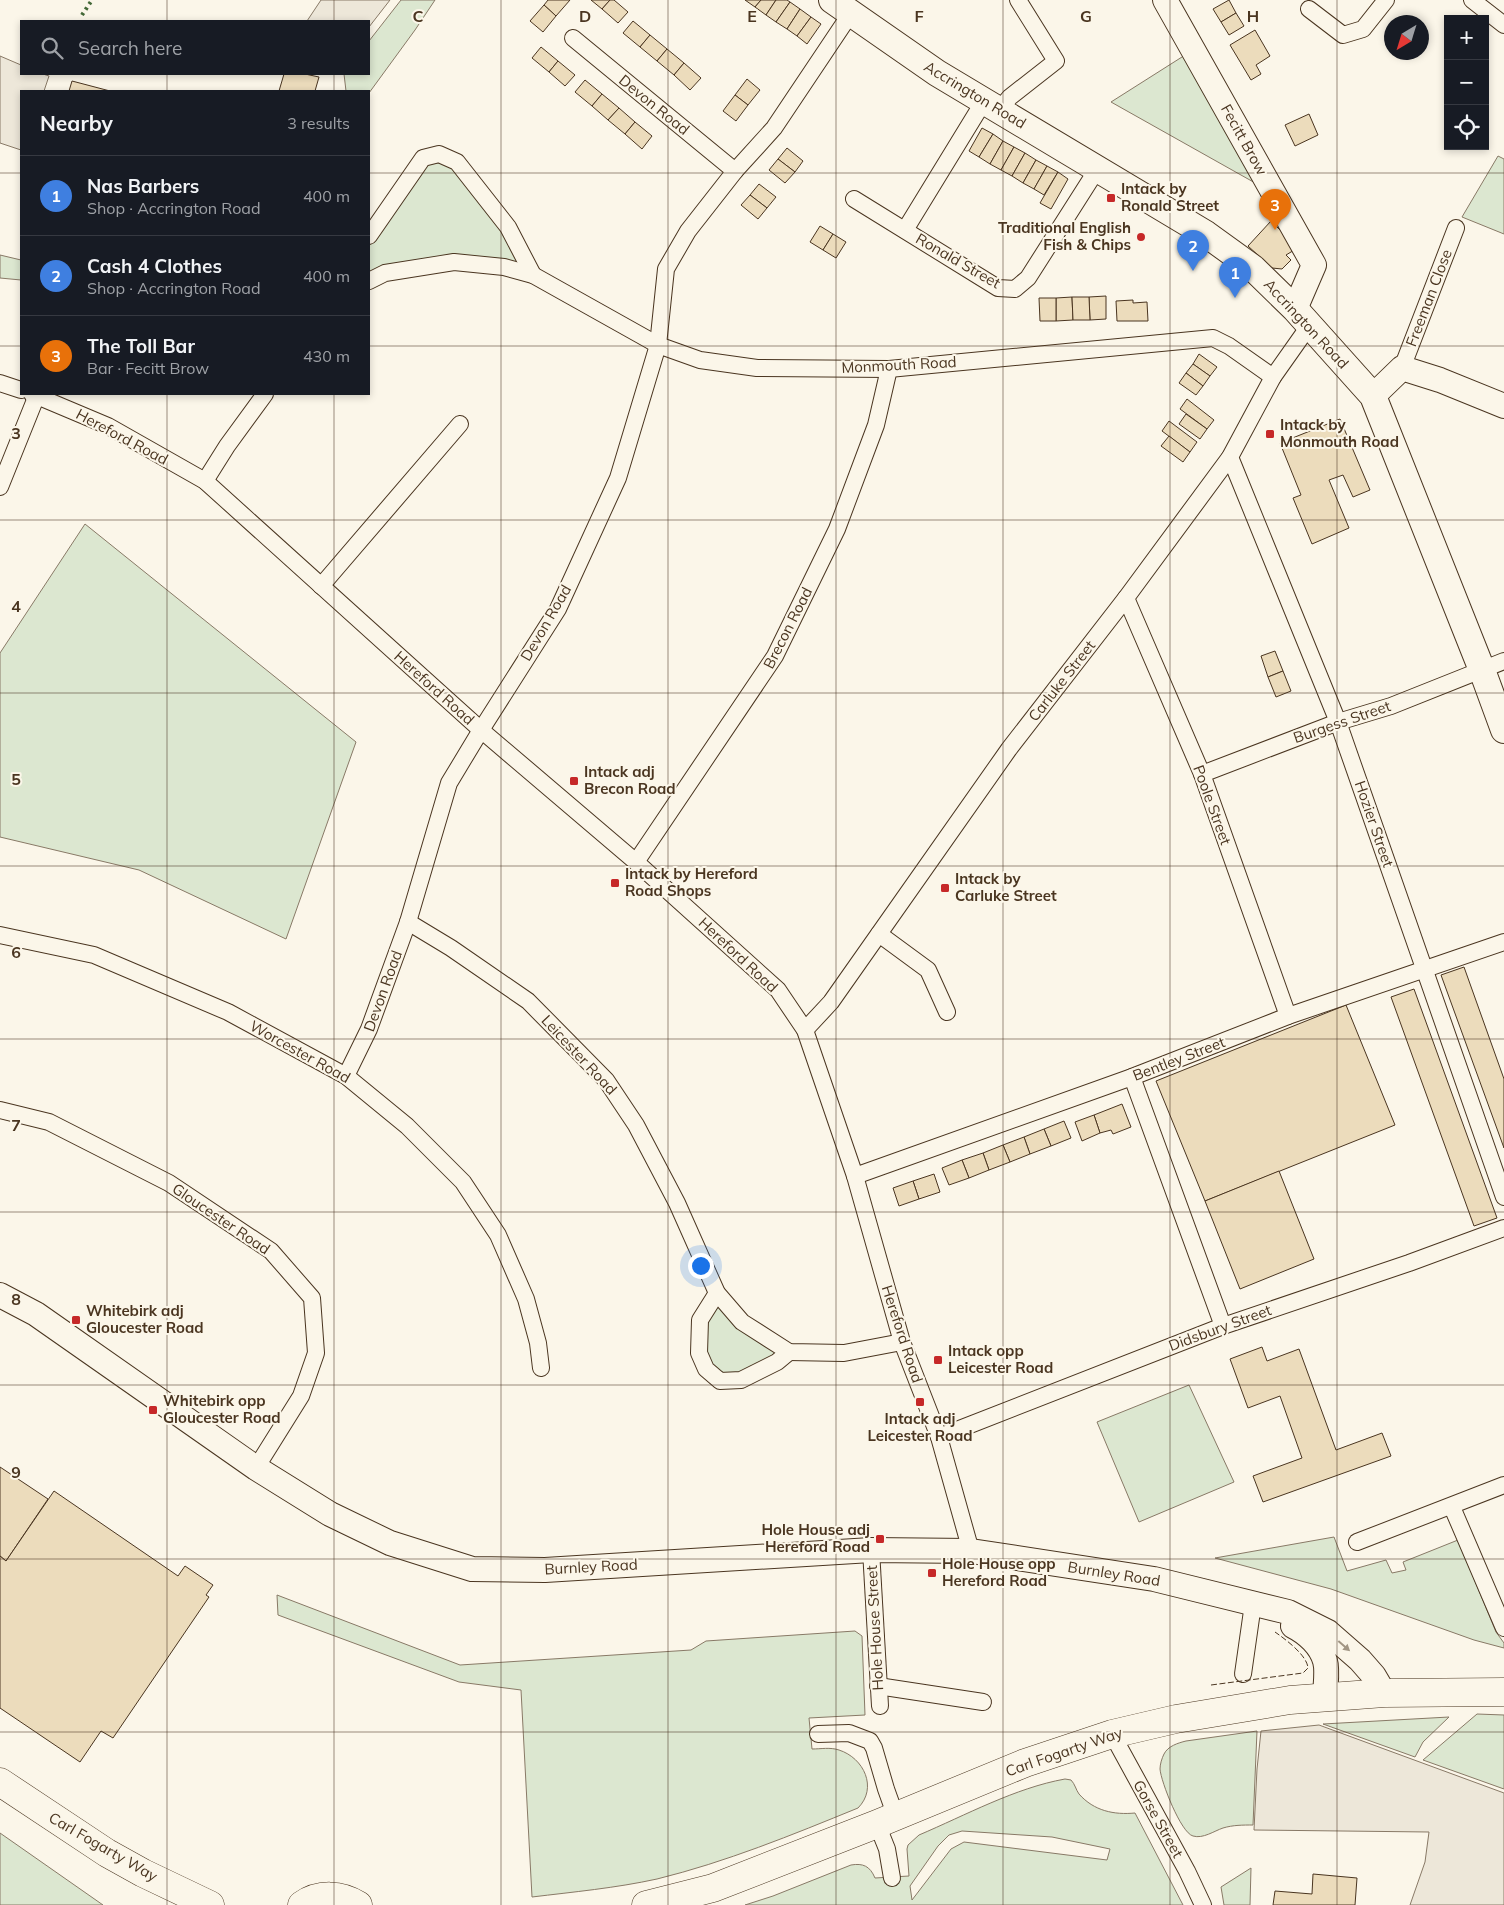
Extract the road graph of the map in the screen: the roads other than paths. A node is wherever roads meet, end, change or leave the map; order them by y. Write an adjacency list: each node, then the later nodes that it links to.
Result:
1 (1018, 0): 9 (street, Ronald Street)
2 (1165, 0): 18 (street, Fecitt Brow)
3 (1386, 0): 6 (street)
4 (1472, 0): 7 (street)
5 (842, 7): 9 (main road, Accrington Road); 11 (street, Devon Road)
6 (1309, 9)
7 (1504, 25)
8 (573, 38): 11 (street, Devon Road)
9 (992, 106): 10 (main road, Accrington Road); 14 (street, Ronald Street)
10 (1098, 168): 14 (street, Ronald Street); 18 (main road, Accrington Road)
11 (735, 171): 19 (street, Devon Road)
12 (854, 199): 14 (street, Ronald Street)
13 (1456, 228): 21 (street, Freeman Close)
14 (905, 230)
15 (370, 235): 16 (street)
16 (533, 275): 17 (street, Monmouth Road); 19 (street, Monmouth Road)
17 (370, 280)
18 (1302, 318): 22 (street, Carluke Street); 28 (main road, Accrington Road)
19 (658, 345): 20 (street, Monmouth Road); 38 (street, Devon Road)
20 (889, 368): 22 (street, Monmouth Road); 41 (street, Brecon Road)
21 (1402, 368): 28 (street); 29 (street)
22 (1273, 377): 31 (street, Carluke Street)
23 (0, 383): 24 (street, Hereford Road)
24 (20, 390)
25 (29, 395): 33 (street)
26 (35, 395): 32 (street, Hereford Road)
27 (264, 395): 32 (street)
28 (1372, 396): 36 (main road, Accrington Road)
29 (1504, 406)
30 (460, 424): 34 (street)
31 (1230, 457): 35 (street, Carluke Street); 37 (street, Hozier Street)
32 (205, 481): 34 (street, Hereford Road)
33 (0, 488)
34 (321, 586): 38 (street, Hereford Road)
35 (1126, 598): 40 (street, Poole Street); 43 (street, Carluke Street)
36 (1493, 666): 37 (street, Burgess Street); 39 (main road, Accrington Road)
37 (1338, 722): 40 (street, Burgess Street); 46 (street, Hozier Street)
38 (481, 730): 41 (street, Hereford Road); 42 (street, Devon Road)
39 (1504, 730)
40 (1202, 774): 48 (street, Poole Street)
41 (636, 862): 49 (street, Hereford Road)
42 (408, 922): 50 (street, Devon Road); 56 (street, Leicester Road)
43 (879, 934): 47 (street); 49 (street, Carluke Street)
44 (0, 935): 50 (street, Worcester Road)
45 (1504, 942): 46 (street, Bentley Street)
46 (1425, 970): 48 (street, Bentley Street); 54 (street, Hozier Street)
47 (947, 1012)
48 (1288, 1016): 51 (street, Bentley Street)
49 (806, 1030): 53 (street, Hereford Road)
50 (346, 1076): 61 (street, Worcester Road)
51 (1132, 1077): 53 (street, Bentley Street); 58 (street)
52 (0, 1110): 63 (street, Gloucester Road)
53 (855, 1176): 59 (street, Hereford Road)
54 (1504, 1197)
55 (1504, 1228): 58 (street, Didsbury Street)
56 (717, 1293): 60 (street, Leicester Road); 60 (street)
57 (0, 1295): 63 (street, Burnley Road)
58 (1222, 1326): 62 (street, Didsbury Street)
59 (902, 1342): 60 (street); 62 (street, Hereford Road)
60 (789, 1352)
61 (541, 1368)
62 (939, 1437): 68 (street, Hereford Road)
63 (256, 1468): 67 (street, Burnley Road)
64 (1504, 1486): 65 (street)
65 (1452, 1507): 66 (street); 70 (street)
66 (1357, 1542)
67 (871, 1550): 68 (street, Burnley Road); 72 (street, Hole House Street)
68 (971, 1551): 69 (street, Burnley Road)
69 (1253, 1604): 71 (street); 74 (street, Burnley Road, one-way to 74); 75 (street, Burnley Road)
70 (1504, 1628)
71 (1243, 1674)
72 (878, 1686): 76 (street); 77 (street, Hole House Street)
73 (1504, 1692): 74 (highway, Carl Fogarty Way)
74 (1384, 1693): 75 (highway, Carl Fogarty Way)
75 (1325, 1698): 79 (highway, Carl Fogarty Way)
76 (982, 1702)
77 (880, 1706)
78 (818, 1734): 81 (street)
79 (1112, 1734): 81 (highway, Carl Fogarty Way); 87 (street, Gorse Street)
80 (0, 1782): 83 (highway, Carl Fogarty Way)
81 (887, 1820): 82 (street); 86 (highway, Carl Fogarty Way)
82 (892, 1878)
83 (210, 1905)
84 (302, 1905): 85 (highway)
85 (358, 1905)
86 (646, 1905)
87 (1203, 1905)

